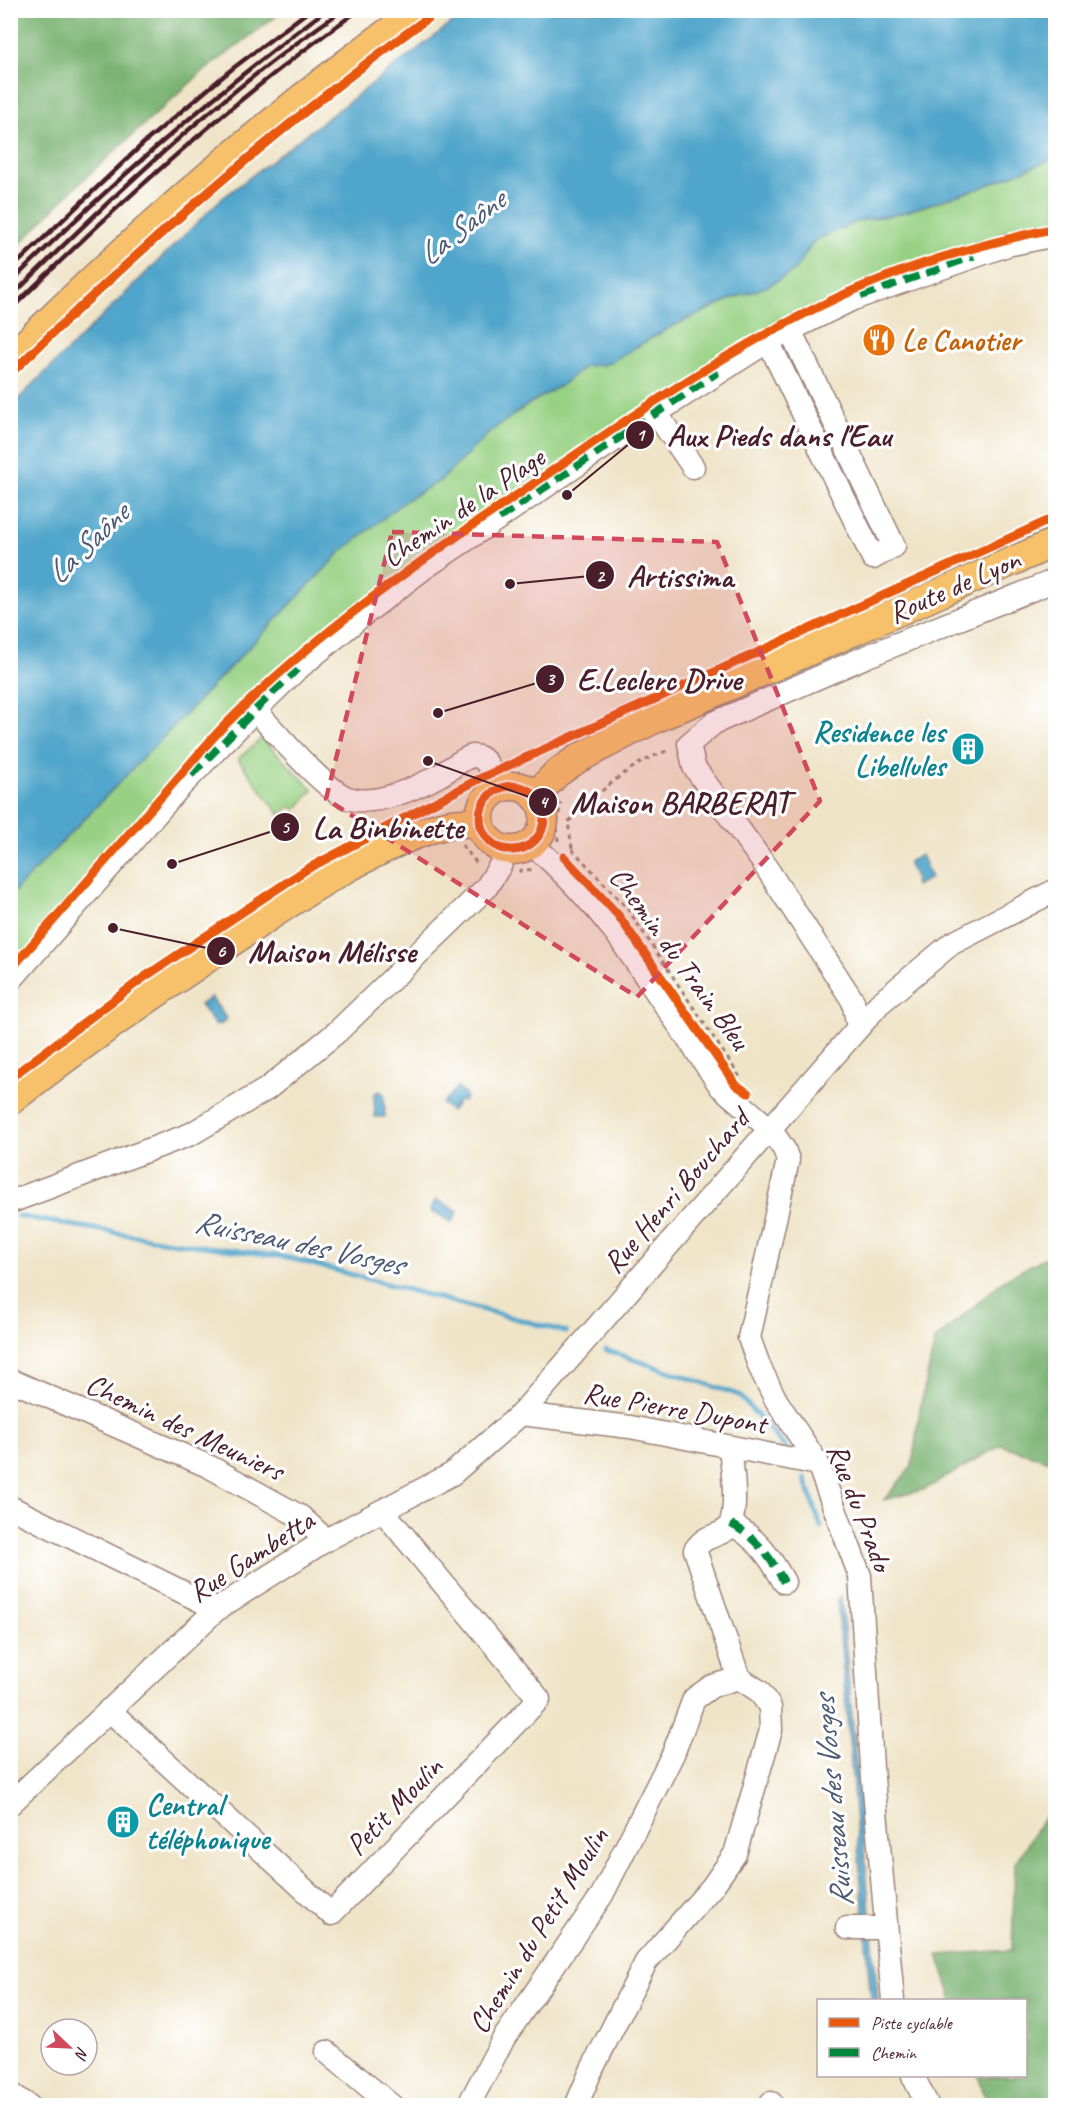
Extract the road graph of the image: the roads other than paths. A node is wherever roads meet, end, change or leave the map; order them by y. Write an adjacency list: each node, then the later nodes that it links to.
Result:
1 (419, 10): 5 (main road)
2 (1056, 235): 3 (street, Chemin de la Plage)
3 (790, 330): 4 (street, Chemin de la Plage); 4 (street)
4 (768, 341): 6 (street, Chemin de la Plage)
5 (10, 358)
6 (656, 413): 7 (street); 10 (street, Chemin de la Plage)
7 (693, 467)
8 (1056, 543): 12 (main road, Route de Lyon)
9 (1056, 580): 17 (street)
10 (255, 710): 11 (street); 16 (street, Chemin de la Plage)
11 (498, 789): 12 (main road); 13 (main road)
12 (535, 796): 14 (main road)
13 (480, 823): 14 (main road); 18 (main road)
14 (529, 856): 19 (street, Rue du Prado); 20 (street)
15 (1056, 890): 17 (street, Rue Henri Bouchard)
16 (10, 981)
17 (865, 1029): 19 (street, Rue Henri Bouchard)
18 (10, 1101)
19 (770, 1129): 22 (street, Rue Henri Bouchard); 24 (street, Rue du Prado)
20 (10, 1202)
21 (10, 1380): 28 (street, Chemin des Meuniers)
22 (521, 1414): 23 (street, Rue Pierre Dupont); 26 (street, Rue Gambetta)
23 (730, 1448): 24 (street, Rue Pierre Dupont); 27 (street)
24 (818, 1464): 35 (street, Rue du Prado)
25 (10, 1507): 30 (street)
26 (383, 1511): 28 (street, Rue Gambetta); 32 (street, Petit Moulin)
27 (731, 1524): 29 (street); 31 (street)
28 (326, 1540): 30 (street, Rue Gambetta)
29 (784, 1582)
30 (217, 1608): 32 (street, Rue Gambetta)
31 (739, 1677): 40 (street, Chemin du Petit Moulin); 41 (street)
32 (109, 1710): 33 (street, Rue Gambetta)
33 (10, 1804)
34 (847, 1928): 35 (street)
35 (886, 1928): 36 (street, Rue du Prado)
36 (893, 1999)
37 (327, 2052): 39 (street)
38 (914, 2077): 42 (street)
39 (392, 2106)
40 (468, 2106)
41 (576, 2106)
42 (928, 2106)

